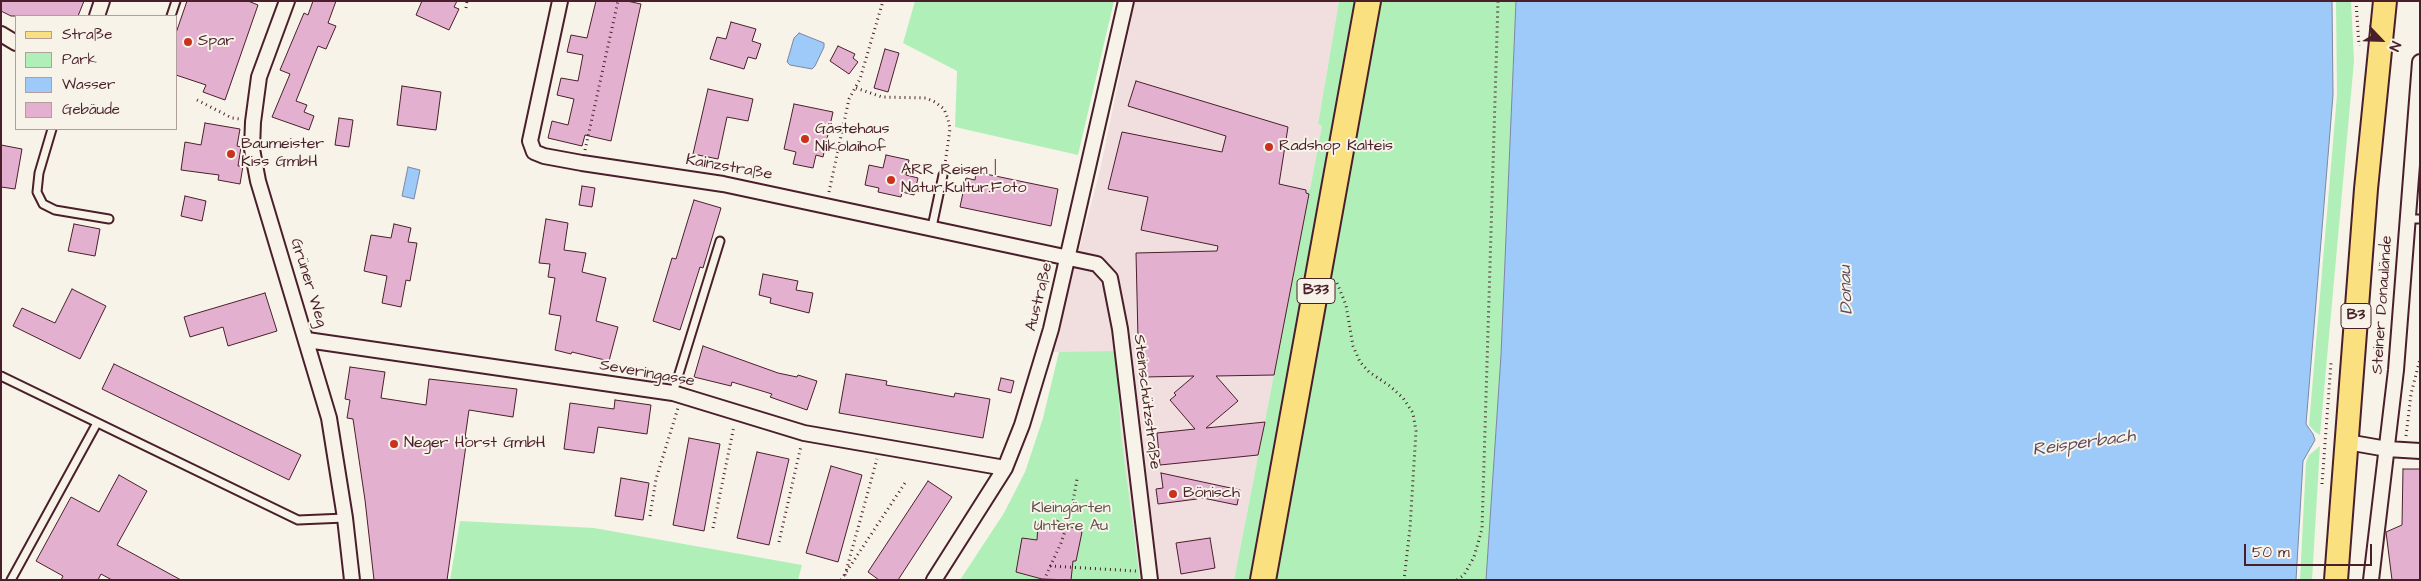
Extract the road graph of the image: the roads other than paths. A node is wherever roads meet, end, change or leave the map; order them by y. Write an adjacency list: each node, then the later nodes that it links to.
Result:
1 (102, 1): 8 (street)
2 (176, 1): 9 (lane)
3 (560, 1): 17 (street, Kainzstraße)
4 (1126, 1): 19 (street, Austraße)
5 (1368, 1): 33 (highway, B33)
6 (2385, 1): 24 (main road, B3)
7 (286, 2): 20 (street, Grüner Weg)
8 (97, 15)
9 (171, 15)
10 (1, 34): 11 (street)
11 (15, 42)
12 (2420, 62): 16 (street, Steiner Donaulände)
13 (52, 130): 15 (lane)
14 (943, 175): 17 (lane)
15 (109, 219)
16 (2414, 219): 25 (street, Steiner Donaulände)
17 (932, 227): 19 (street, Kainzstraße)
18 (720, 241): 22 (lane)
19 (1068, 256): 27 (street, Austraße); 29 (street, Steinschützstraße)
20 (307, 340): 22 (street, Severingasse); 28 (street, Grüner Weg)
21 (1, 376): 23 (lane)
22 (678, 395): 27 (street, Severingasse)
23 (97, 423): 28 (lane); 30 (lane)
24 (2347, 442): 25 (street); 34 (main road, B3)
25 (2387, 449): 26 (street); 35 (street, Steiner Donaulände)
26 (2420, 451)
27 (1005, 468): 32 (street, Austraße)
28 (345, 518): 31 (street, Grüner Weg)
29 (1149, 576)
30 (11, 580)
31 (352, 580)
32 (934, 580)
33 (1263, 580)
34 (2336, 580)
35 (2372, 580)

